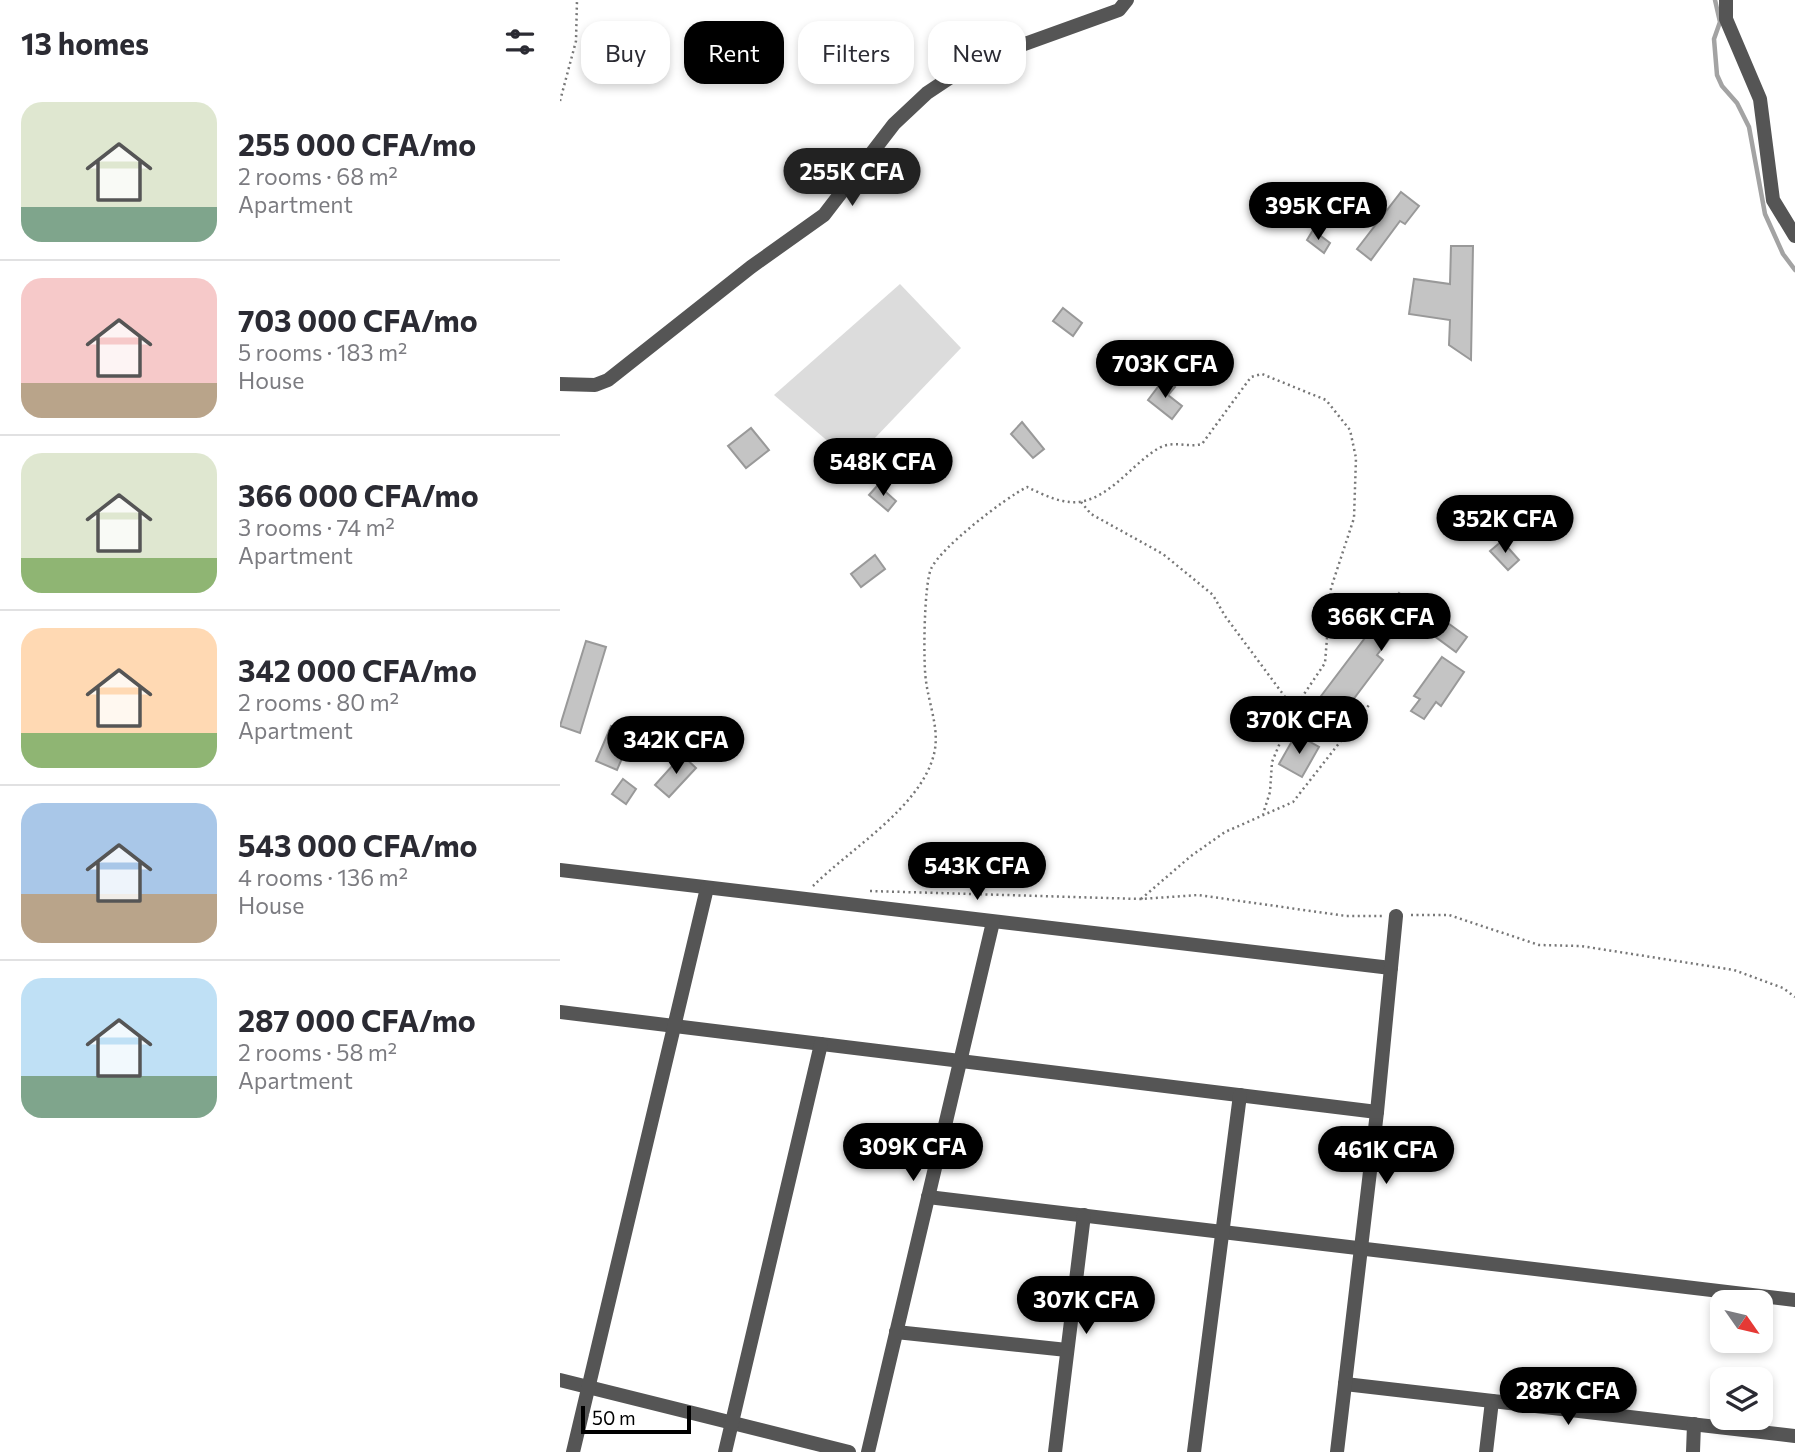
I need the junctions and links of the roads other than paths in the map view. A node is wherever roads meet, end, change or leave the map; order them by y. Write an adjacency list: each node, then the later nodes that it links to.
1 (1127, 0): 4 (street)
2 (1726, 0): 3 (street)
3 (1795, 236)
4 (560, 384)
5 (560, 870): 6 (street)
6 (707, 888): 8 (street); 11 (street)
7 (1396, 916): 9 (street)
8 (993, 922): 9 (street); 13 (street)
9 (1391, 968): 15 (street)
10 (560, 1012): 11 (street)
11 (674, 1026): 12 (street); 25 (street)
12 (821, 1044): 13 (street); 27 (street)
13 (960, 1061): 14 (street); 16 (street)
14 (1240, 1095): 15 (street); 18 (street)
15 (1377, 1111): 19 (street)
16 (928, 1197): 17 (street); 21 (street)
17 (1083, 1215): 18 (street); 22 (street)
18 (1223, 1232): 19 (street); 35 (street)
19 (1361, 1248): 20 (street); 24 (street)
20 (1795, 1300)
21 (896, 1332): 22 (street); 33 (street)
22 (1067, 1350): 34 (street)
23 (560, 1380): 25 (street)
24 (1345, 1384): 26 (street); 36 (street)
25 (589, 1387): 27 (street); 30 (street)
26 (1492, 1401): 28 (street); 37 (street)
27 (732, 1423): 31 (street); 32 (street)
28 (1695, 1424): 29 (street); 38 (street)
29 (1795, 1436)
30 (573, 1452)
31 (725, 1452)
32 (849, 1452)
33 (868, 1452)
34 (1055, 1452)
35 (1194, 1452)
36 (1337, 1452)
37 (1486, 1452)
38 (1693, 1452)

